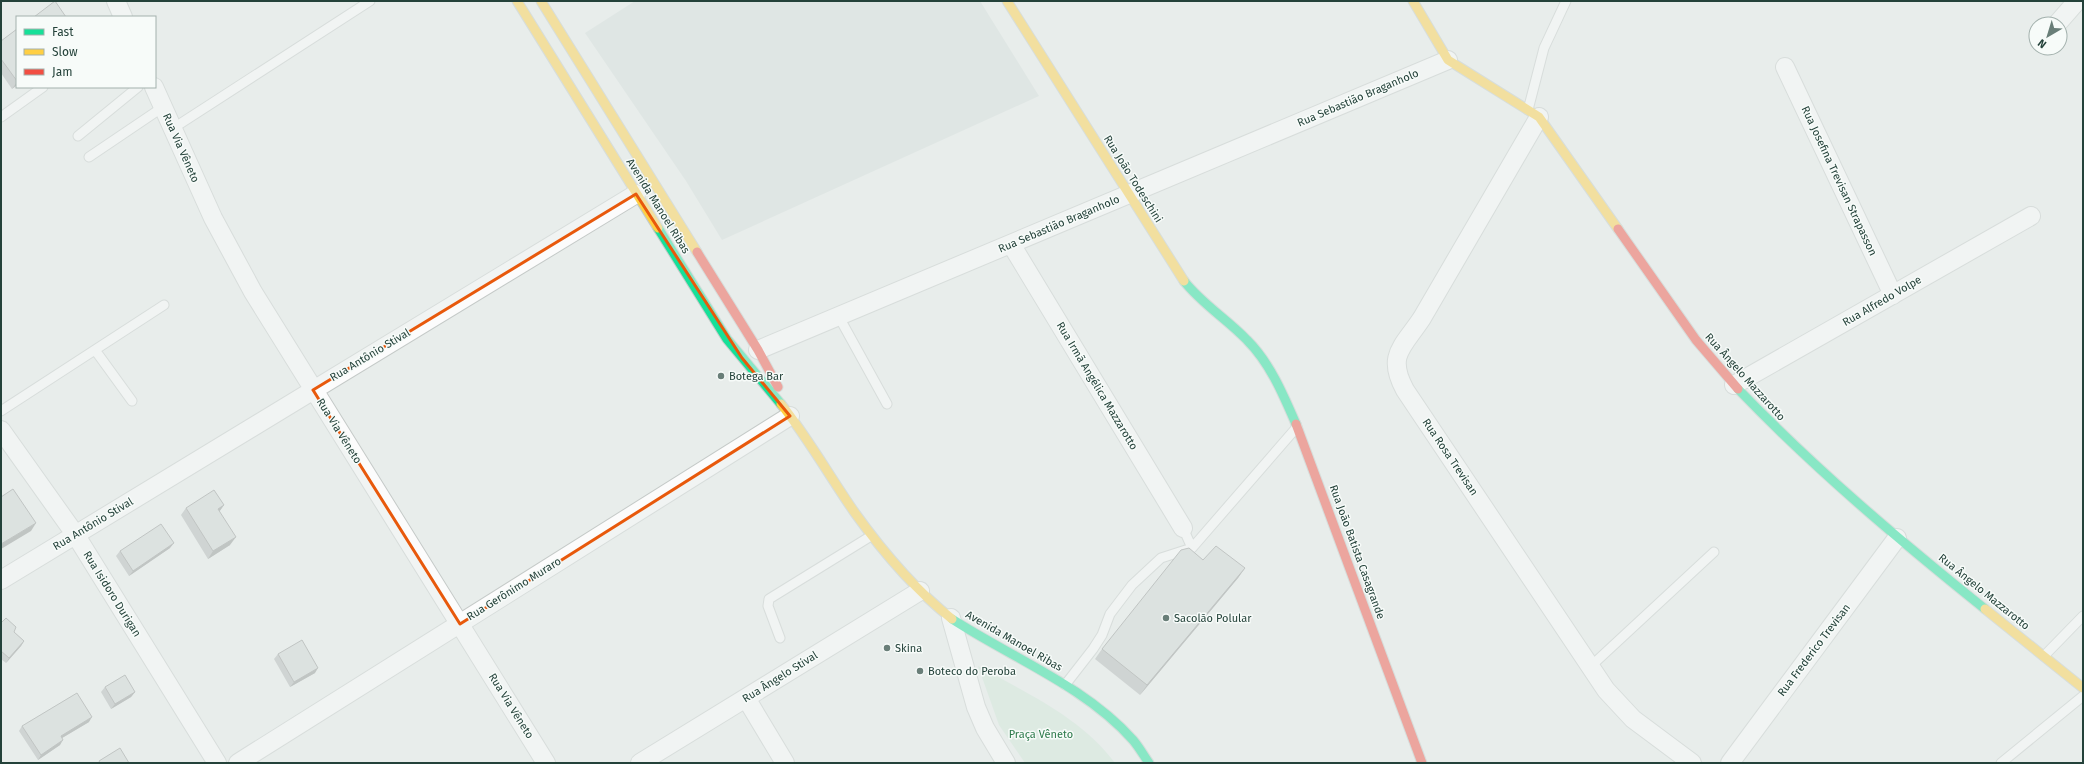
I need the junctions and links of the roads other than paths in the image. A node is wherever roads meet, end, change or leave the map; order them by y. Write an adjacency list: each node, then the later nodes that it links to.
1 (116, 1): 9 (street)
2 (370, 1): 19 (lane)
3 (517, 1): 22 (street, Avenida Manoel Ribas)
4 (541, 1): 30 (street, Avenida Manoel Ribas)
5 (1007, 1): 23 (street, Rua João Todeschini)
6 (1413, 1): 11 (street, Rua Ângelo Mazzarotto)
7 (1566, 1): 17 (lane)
8 (2076, 1): 10 (street)
9 (123, 16)
10 (2064, 16)
11 (1448, 60): 17 (street, Rua Ângelo Mazzarotto); 23 (street, Rua Sebastião Braganholo)
12 (1785, 67): 26 (street, Rua Josefina Trevisan Strapasson)
13 (42, 88): 18 (lane)
14 (137, 88): 20 (lane)
15 (154, 88): 16 (street, Rua Via Vêneto)
16 (163, 108): 19 (street, Rua Via Vêneto); 21 (lane)
17 (1534, 114): 32 (street, Rua Ângelo Mazzarotto); 53 (street, Rua Rosa Trevisan)
18 (1, 117)
19 (172, 129): 33 (street, Rua Via Vêneto)
20 (78, 136)
21 (89, 157)
22 (636, 194): 33 (street, Rua Antônio Stival); 37 (street, Avenida Manoel Ribas)
23 (1129, 194): 25 (street, Rua Sebastião Braganholo); 31 (street, Rua João Todeschini)
24 (2031, 216): 26 (street, Rua Alfredo Volpe)
25 (1011, 244): 28 (street, Rua Sebastião Braganholo); 40 (street, Rua Irmã Angélica Mazzarotto)
26 (1893, 295): 32 (street, Rua Alfredo Volpe)
27 (164, 305): 29 (lane)
28 (838, 317): 30 (street, Rua Sebastião Braganholo); 35 (lane)
29 (95, 350): 34 (lane); 36 (lane)
30 (758, 350): 37 (street, Avenida Manoel Ribas)
31 (1259, 353): 38 (street, Rua João Batista Casagrande)
32 (1734, 385): 43 (street, Rua Ângelo Mazzarotto)
33 (313, 390): 41 (street, Rua Antônio Stival); 50 (street, Rua Via Vêneto)
34 (132, 401)
35 (887, 404)
36 (1, 411)
37 (790, 416): 42 (street, Avenida Manoel Ribas); 50 (street, Rua Gerônimo Muraro)
38 (1297, 426): 44 (lane); 65 (street, Rua João Batista Casagrande)
39 (3, 437): 41 (street, Rua Isidoro Durigan)
40 (1183, 528): 44 (lane)
41 (75, 534): 46 (street, Rua Antônio Stival); 58 (street, Rua Isidoro Durigan)
42 (871, 536): 47 (street, Avenida Manoel Ribas); 51 (lane)
43 (1897, 538): 52 (street, Rua Ângelo Mazzarotto); 67 (street, Rua Frederico Trevisan)
44 (1192, 548): 54 (lane)
45 (1714, 552): 53 (lane)
46 (1, 580)
47 (920, 591): 49 (street, Avenida Manoel Ribas); 57 (street, Rua Ângelo Stival)
48 (2083, 616): 52 (lane)
49 (951, 618): 54 (street, Avenida Manoel Ribas); 63 (street)
50 (460, 624): 59 (street, Rua Gerônimo Muraro); 60 (street, Rua Via Vêneto)
51 (780, 638)
52 (2044, 656): 55 (street, Rua Ângelo Mazzarotto)
53 (1590, 667): 66 (street, Rua Rosa Trevisan)
54 (1066, 685): 64 (street, Avenida Manoel Ribas)
55 (2083, 688)
56 (2083, 696): 68 (lane)
57 (746, 698): 61 (street, Rua Ângelo Stival); 62 (street)
58 (217, 763)
59 (238, 763)
60 (546, 763)
61 (640, 763)
62 (785, 763)
63 (1006, 763)
64 (1150, 763)
65 (1422, 763)
66 (1692, 763)
67 (1730, 763)
68 (2001, 763)

